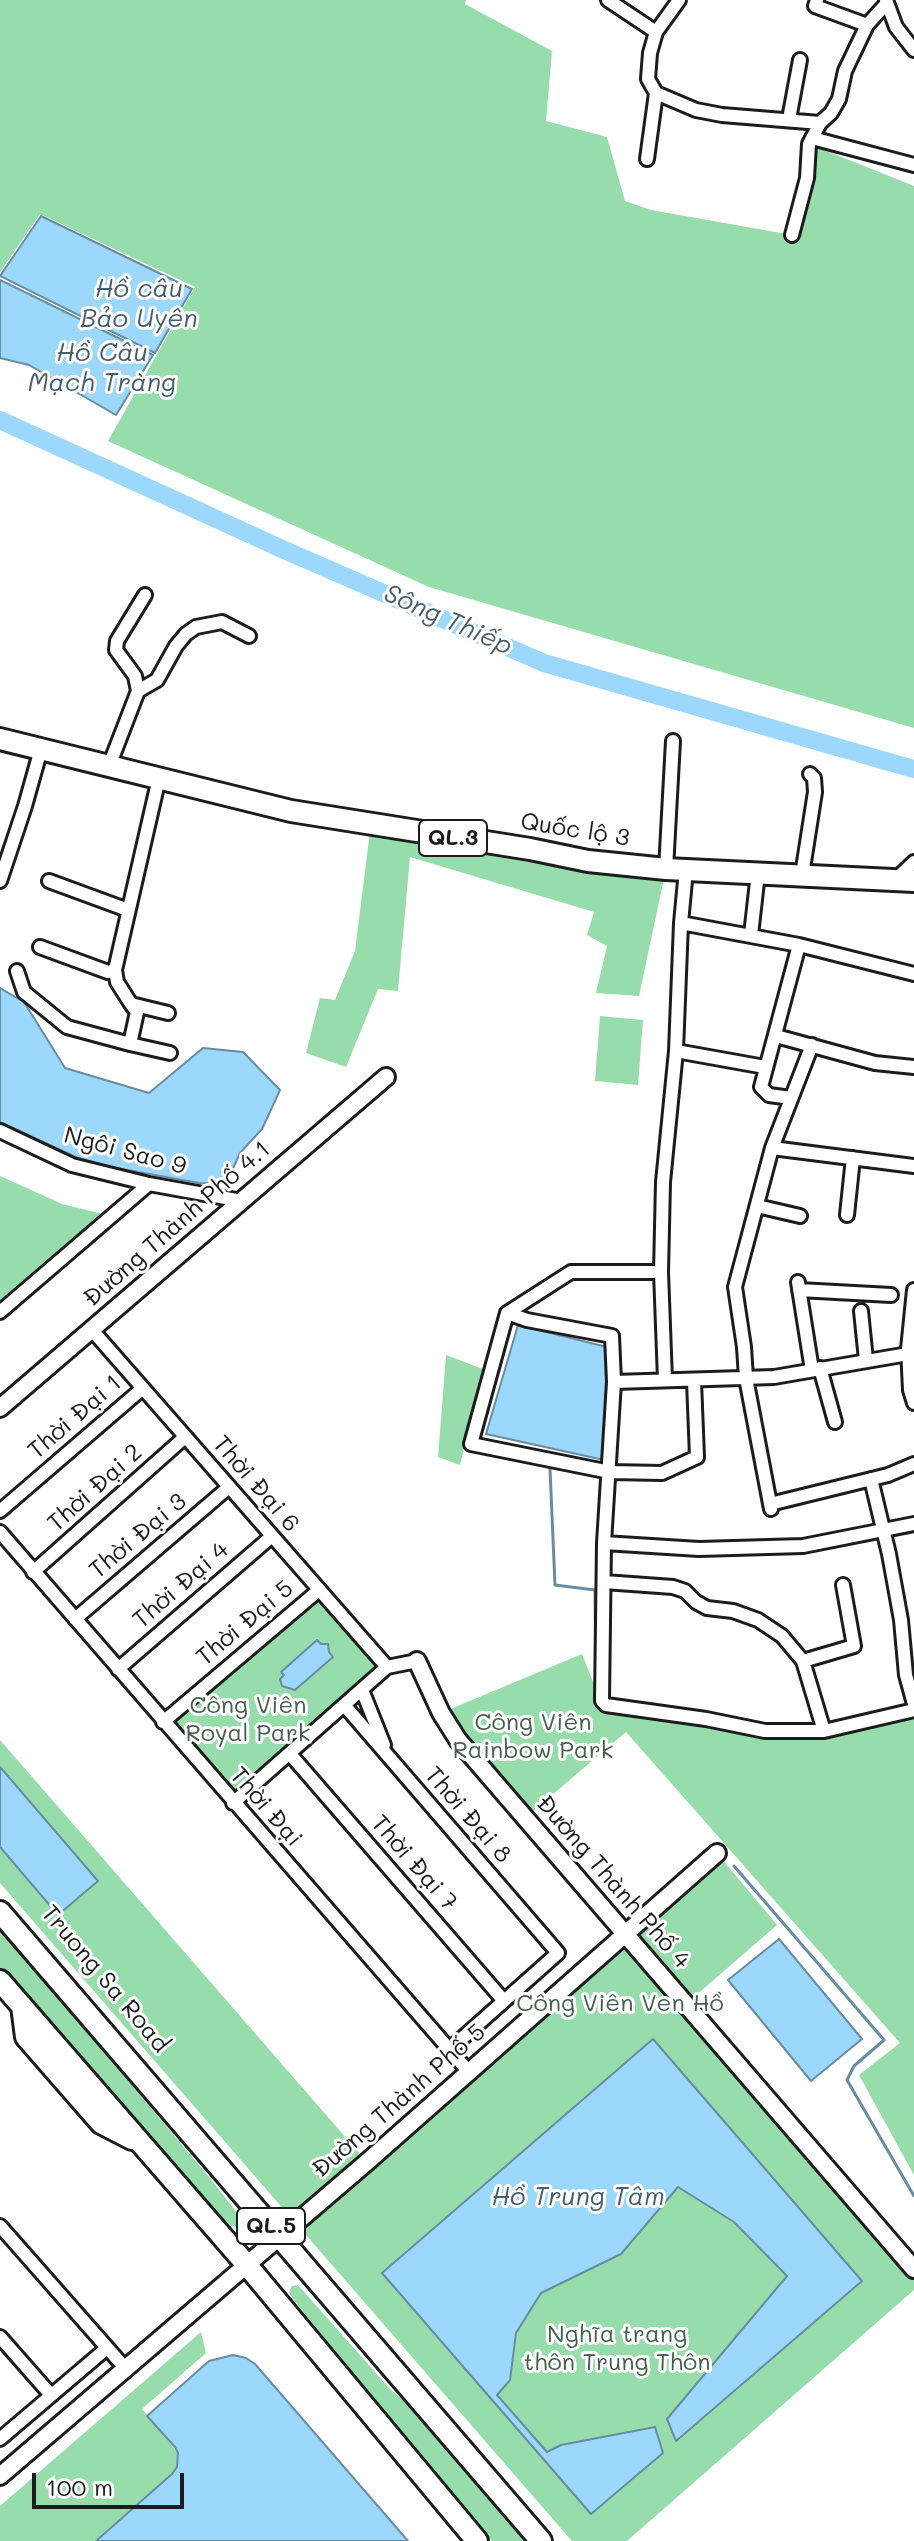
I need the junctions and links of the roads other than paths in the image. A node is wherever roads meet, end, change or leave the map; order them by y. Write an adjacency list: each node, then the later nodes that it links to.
1 (608, 0): 6 (street)
2 (679, 0): 6 (street)
3 (817, 0): 5 (street)
4 (887, 2): 5 (street); 7 (street)
5 (867, 25): 11 (street)
6 (656, 32): 9 (street)
7 (914, 50)
8 (800, 60): 10 (street)
9 (656, 93): 10 (street); 13 (street)
10 (789, 119): 11 (street)
11 (820, 123): 12 (street)
12 (812, 138): 14 (street); 15 (street)
13 (647, 159)
14 (914, 165)
15 (792, 235)
16 (145, 595): 18 (street)
17 (249, 636): 18 (street)
18 (138, 691): 22 (street)
19 (0, 739): 21 (highway, Quốc lộ 3 / QL.3)
20 (673, 741): 26 (street)
21 (41, 749): 22 (highway, Quốc lộ 3 / QL.3); 30 (street)
22 (109, 766): 24 (highway, Quốc lộ 3 / QL.3)
23 (810, 774): 28 (street)
24 (159, 778): 26 (highway, Quốc lộ 3 / QL.3); 32 (street)
25 (914, 862): 29 (street)
26 (676, 870): 27 (highway, Quốc lộ 3 / QL.3); 33 (street)
27 (758, 873): 28 (highway, Quốc lộ 3 / QL.3); 34 (street)
28 (802, 875): 29 (highway, Quốc lộ 3 / QL.3)
29 (905, 880)
30 (0, 881)
31 (49, 881): 32 (street)
32 (128, 910): 37 (street)
33 (681, 923): 34 (street); 45 (street)
34 (751, 935): 35 (street)
35 (799, 945): 39 (street); 42 (street)
36 (40, 947): 37 (street)
37 (115, 970): 40 (street)
38 (17, 971): 43 (street)
39 (914, 974)
40 (131, 1004): 41 (street); 43 (street)
41 (168, 1013)
42 (776, 1036): 44 (street); 47 (street)
43 (130, 1044): 46 (street)
44 (812, 1045): 48 (street); 50 (street)
45 (676, 1051): 47 (street); 60 (street)
46 (170, 1053)
47 (765, 1067): 50 (street)
48 (914, 1067)
49 (386, 1077): 56 (street, Đường Thành Phố 4.1)
50 (791, 1098): 52 (street)
51 (3, 1137): 55 (street, Ngôi Sao 9)
52 (772, 1148): 53 (street); 57 (street)
53 (853, 1158): 54 (street); 58 (street)
54 (914, 1166)
55 (149, 1184): 56 (street, Ngôi Sao 9); 64 (street)
56 (242, 1201): 66 (street, Đường Thành Phố 4.1)
57 (757, 1206): 59 (street); 71 (street)
58 (847, 1215)
59 (800, 1216)
60 (661, 1272): 65 (street); 72 (street)
61 (914, 1290): 67 (street)
62 (891, 1295): 70 (street)
63 (861, 1311): 69 (street)
64 (0, 1312)
65 (507, 1313): 74 (street); 81 (street)
66 (92, 1330): 75 (street, Thời Đại 6); 77 (street, Đường Thành Phố 4.1)
67 (912, 1332): 68 (street)
68 (908, 1354): 69 (street); 76 (street)
69 (866, 1360): 70 (street)
70 (816, 1369): 71 (street); 78 (street)
71 (746, 1378): 73 (street); 82 (street)
72 (665, 1380): 73 (street); 74 (street)
73 (694, 1381): 81 (street)
74 (614, 1382): 81 (street)
75 (143, 1388): 79 (street, Thời Đại 6); 84 (street, Thời Đại 1)
76 (914, 1403)
77 (0, 1408)
78 (835, 1422)
79 (185, 1437): 83 (street, Thời Đại 6); 90 (street, Thời Đại 2)
80 (914, 1464): 82 (street)
81 (610, 1472): 89 (street)
82 (871, 1479): 86 (street)
83 (229, 1487): 88 (street, Thời Đại 6); 94 (street, Thời Đại 3)
84 (0, 1511)
85 (914, 1524): 86 (street)
86 (884, 1531): 89 (street); 100 (street)
87 (0, 1532): 90 (street, Thời Đại)
88 (272, 1536): 93 (street, Thời Đại 6); 98 (street, Thời Đại 4)
89 (604, 1543): 91 (street)
90 (33, 1572): 94 (street, Thời Đại)
91 (604, 1582): 96 (street); 104 (street)
92 (843, 1585): 96 (street)
93 (319, 1590): 97 (street, Thời Đại 6); 103 (street, Thời Đại 5)
94 (75, 1619): 98 (street, Thời Đại)
95 (417, 1661): 97 (street); 111 (street, Đường Thành Phố 4)
96 (803, 1661): 104 (street)
97 (387, 1667): 99 (street)
98 (118, 1669): 103 (street, Thời Đại)
99 (362, 1690): 101 (street); 106 (street)
100 (914, 1704)
101 (345, 1706): 105 (street); 106 (street, Thời Đại 8)
102 (914, 1710): 104 (street)
103 (163, 1722): 107 (street, Thời Đại)
104 (824, 1731)
105 (290, 1754): 107 (street); 113 (street, Thời Đại 7)
106 (388, 1756): 113 (street, Thời Đại 8)
107 (233, 1803): 114 (street, Thời Đại)
108 (717, 1853): 111 (street, Đường Thành Phố 5)
109 (0, 1895): 116 (highway, Truong Sa Road / QL.5)
110 (0, 1912): 116 (highway, Truong Sa Road / QL.5)
111 (627, 1934): 115 (street, Đường Thành Phố 5); 120 (street, Đường Thành Phố 4)
112 (0, 1981): 119 (highway, QL.5)
113 (504, 2001): 114 (street)
114 (450, 2049): 115 (street, Thời Đại)
115 (469, 2072): 118 (street, Đường Thành Phố 5)
116 (162, 2101): 118 (highway, Truong Sa Road / QL.5)
117 (0, 2226): 122 (street)
118 (279, 2236): 119 (street, Đường Thành Phố 5); 128 (highway, Truong Sa Road / QL.5)
119 (246, 2264): 123 (street, Đường Thành Phố 5); 127 (highway, QL.5)
120 (914, 2269)
121 (0, 2337): 124 (street)
122 (107, 2348): 123 (street); 124 (street)
123 (125, 2368): 126 (street, Đường Thành Phố 5)
124 (51, 2395): 125 (street)
125 (0, 2439)
126 (0, 2476)
127 (477, 2540)
128 (541, 2541)

